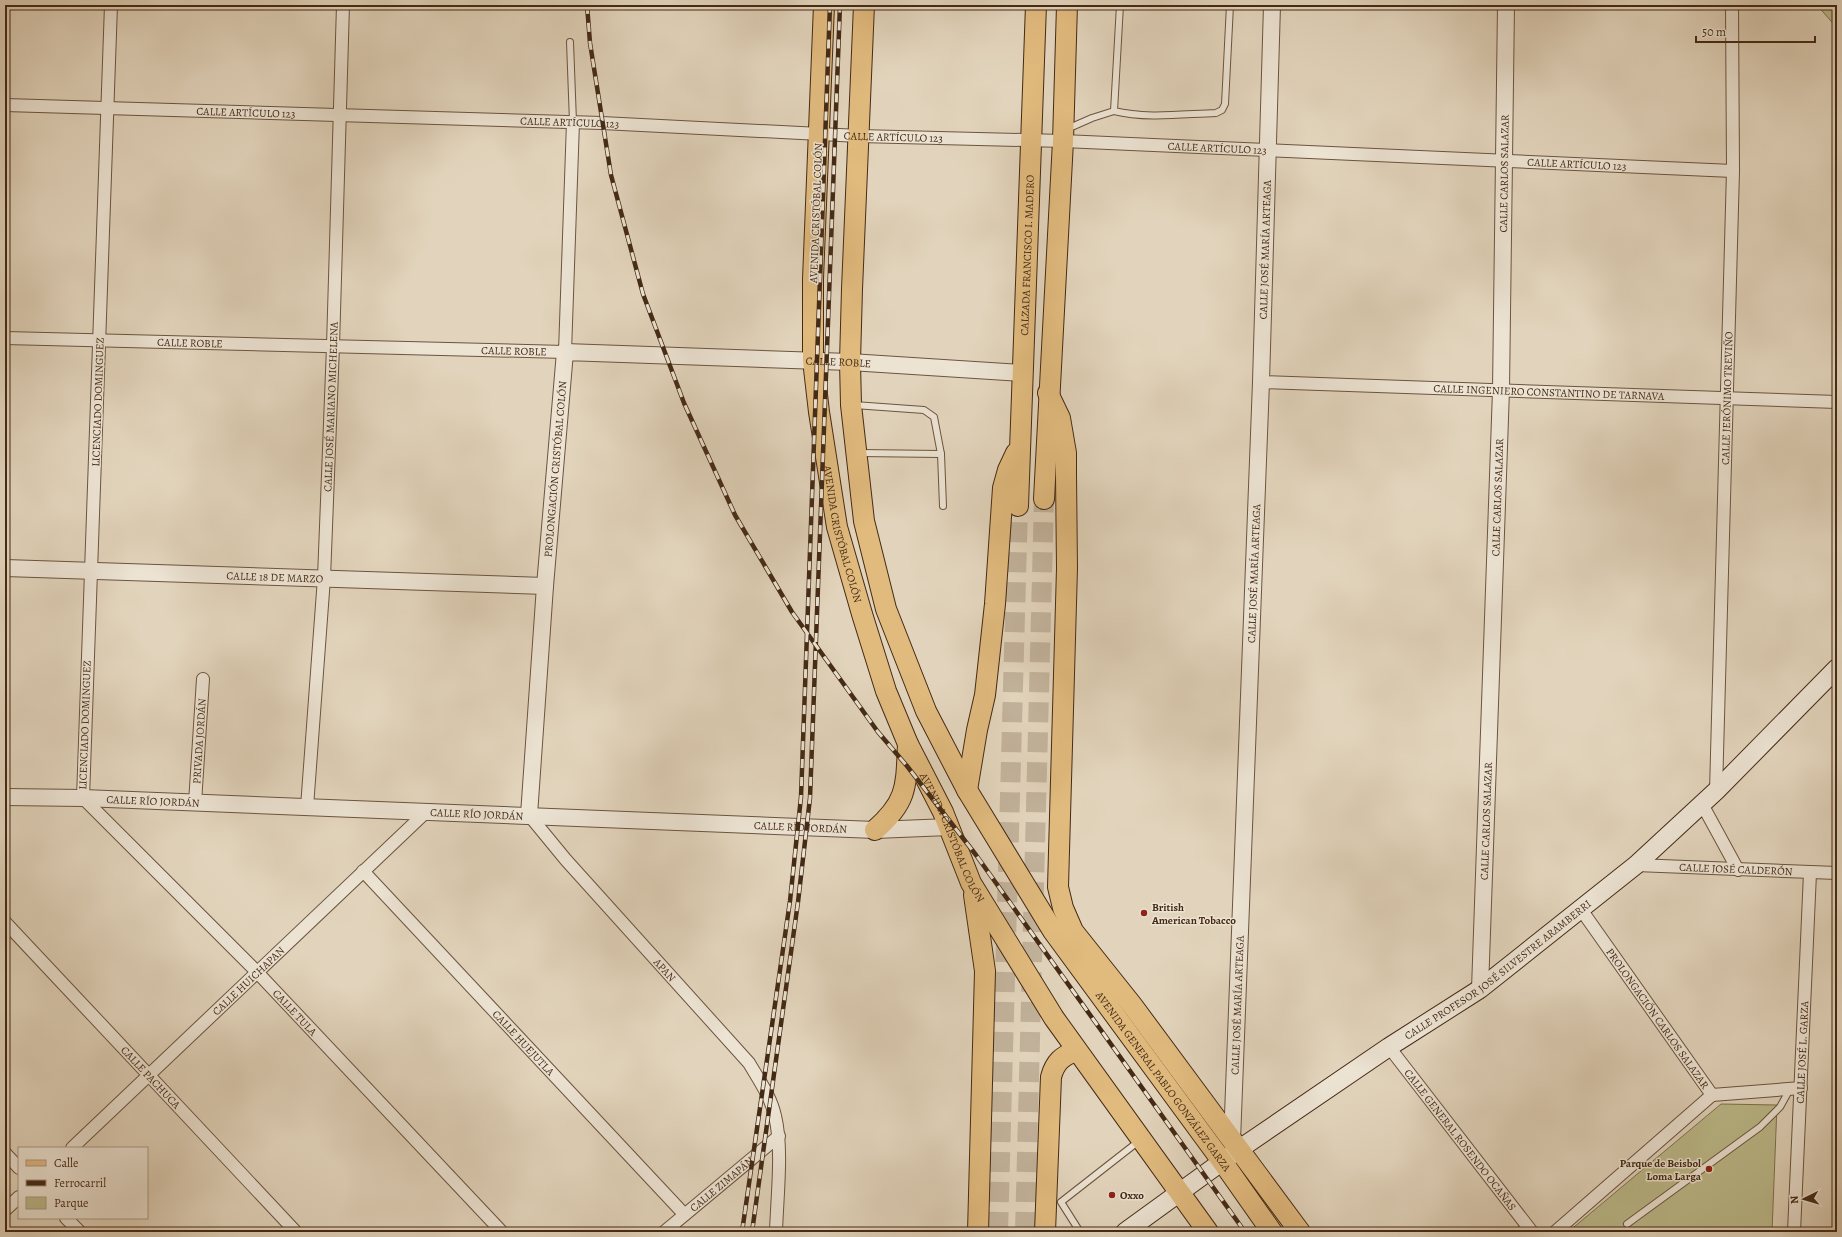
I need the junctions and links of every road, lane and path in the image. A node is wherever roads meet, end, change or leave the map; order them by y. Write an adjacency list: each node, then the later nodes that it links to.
1 (111, 5): 14 (street, LICENCIADO DOMINGUEZ)
2 (343, 5): 16 (street, CALLE JOSÉ MARIANO MICHELENA)
3 (824, 5): 18 (main road, AVENIDA CRISTÓBAL COLÓN)
4 (864, 5): 19 (main road)
5 (1036, 5): 21 (main road, CALZADA FRANCISCO I. MADERO)
6 (1067, 5): 20 (main road)
7 (1120, 5): 15 (lane)
8 (1230, 5): 15 (lane)
9 (1272, 5): 22 (street, CALLE JOSÉ MARÍA ARTEAGA)
10 (1506, 5): 23 (street, CALLE CARLOS SALAZAR)
11 (1732, 5): 24 (street, CALLE JERÓNIMO TREVIÑO)
12 (570, 42): 17 (lane)
13 (5, 105): 14 (street, CALLE ARTÍCULO 123)
14 (108, 108): 16 (street, CALLE ARTÍCULO 123); 26 (street, LICENCIADO DOMINGUEZ)
15 (1114, 111): 20 (lane)
16 (340, 116): 17 (street, CALLE ARTÍCULO 123); 27 (street, CALLE JOSÉ MARIANO MICHELENA)
17 (573, 122): 18 (street, CALLE ARTÍCULO 123); 28 (street, PROLONGACIÓN CRISTÓBAL COLÓN)
18 (820, 134): 19 (street, CALLE ARTÍCULO 123); 29 (main road, AVENIDA CRISTÓBAL COLÓN)
19 (859, 136): 21 (street, CALLE ARTÍCULO 123); 30 (main road)
20 (1063, 136): 21 (street, CALLE ARTÍCULO 123); 22 (street, CALLE ARTÍCULO 123); 34 (main road)
21 (1032, 140): 31 (main road, CALZADA FRANCISCO I. MADERO)
22 (1268, 150): 23 (street, CALLE ARTÍCULO 123); 32 (street, CALLE JOSÉ MARÍA ARTEAGA)
23 (1504, 160): 24 (street, CALLE ARTÍCULO 123); 33 (street, CALLE CARLOS SALAZAR)
24 (1733, 171): 35 (street, CALLE JERÓNIMO TREVIÑO)
25 (5, 338): 26 (street, CALLE ROBLE)
26 (100, 341): 27 (street, CALLE ROBLE); 45 (street, LICENCIADO DOMINGUEZ)
27 (333, 346): 28 (street, CALLE ROBLE); 46 (street, CALLE JOSÉ MARIANO MICHELENA)
28 (565, 352): 29 (street, CALLE ROBLE); 47 (street, PROLONGACIÓN CRISTÓBAL COLÓN)
29 (813, 360): 30 (street, CALLE ROBLE); 49 (main road, AVENIDA CRISTÓBAL COLÓN)
30 (850, 362): 31 (street, CALLE ROBLE); 37 (main road)
31 (1023, 373): 38 (main road, CALZADA FRANCISCO I. MADERO)
32 (1261, 382): 33 (street, CALLE INGENIERO CONSTANTINO DE TARNAVA); 81 (street, CALLE JOSÉ MARÍA ARTEAGA)
33 (1501, 390): 35 (street, CALLE INGENIERO CONSTANTINO DE TARNAVA); 73 (street, CALLE CARLOS SALAZAR)
34 (1048, 393): 41 (main road); 81 (main road, AVENIDA GENERAL PABLO GONZÁLEZ GARZA)
35 (1727, 397): 36 (street, CALLE INGENIERO CONSTANTINO DE TARNAVA); 54 (street, CALLE JERÓNIMO TREVIÑO)
36 (1837, 402)
37 (850, 405): 39 (main road); 40 (lane)
38 (1020, 444): 43 (main road, CALZADA FRANCISCO I. MADERO); 53 (main road)
39 (855, 453): 40 (lane); 48 (main road)
40 (941, 454): 42 (lane)
41 (1044, 499)
42 (943, 506)
43 (1018, 506)
44 (5, 568): 45 (street, CALLE 18 DE MARZO)
45 (90, 571): 46 (street, CALLE 18 DE MARZO); 56 (street, LICENCIADO DOMINGUEZ)
46 (324, 578): 47 (street, CALLE 18 DE MARZO); 59 (street, CALLE JOSÉ MARIANO MICHELENA)
47 (545, 586): 61 (street, PROLONGACIÓN CRISTÓBAL COLÓN)
48 (886, 609): 49 (main road); 53 (main road)
49 (862, 614): 52 (main road, AVENIDA CRISTÓBAL COLÓN)
50 (1837, 668): 54 (main road, CALLE PROFESOR JOSÉ SILVESTRE ARAMBERRI)
51 (203, 679): 57 (street, PRIVADA JORDÁN)
52 (908, 744): 62 (main road, AVENIDA CRISTÓBAL COLÓN); 63 (main road)
53 (967, 790): 84 (main road, AVENIDA GENERAL PABLO GONZÁLEZ GARZA)
54 (1716, 791): 58 (main road, CALLE PROFESOR JOSÉ SILVESTRE ARAMBERRI)
55 (5, 797): 56 (street, CALLE RÍO JORDÁN)
56 (83, 798): 57 (street, CALLE RÍO JORDÁN); 72 (street, CALLE TULA)
57 (194, 803): 59 (street, CALLE RÍO JORDÁN)
58 (1702, 804): 64 (main road, CALLE PROFESOR JOSÉ SILVESTRE ARAMBERRI); 65 (street)
59 (307, 807): 60 (street, CALLE RÍO JORDÁN)
60 (425, 813): 61 (street, CALLE RÍO JORDÁN); 66 (street, CALLE HUICHAPAN)
61 (529, 815): 63 (street, CALLE RÍO JORDÁN); 79 (street, APAN)
62 (949, 827): 63 (street, CALLE RÍO JORDÁN); 69 (main road, AVENIDA CRISTÓBAL COLÓN)
63 (875, 830)
64 (1636, 865): 65 (street, CALLE JOSÉ CALDERÓN); 70 (main road, CALLE PROFESOR JOSÉ SILVESTRE ARAMBERRI)
65 (1738, 870): 67 (street, CALLE JOSÉ CALDERÓN)
66 (363, 872): 72 (street, CALLE HUICHAPAN); 90 (street, CALLE HUEJUTLA)
67 (1810, 873): 68 (street, CALLE JOSÉ CALDERÓN); 77 (street, CALLE JOSÉ L. GARZA)
68 (1837, 873)
69 (972, 883): 75 (main road, AVENIDA CRISTÓBAL COLÓN); 99 (main road)
70 (1580, 908): 73 (main road, CALLE PROFESOR JOSÉ SILVESTRE ARAMBERRI); 78 (street, PROLONGACIÓN CARLOS SALAZAR)
71 (5, 922): 76 (street, CALLE PACHUCA)
72 (257, 972): 76 (street, CALLE HUICHAPAN); 96 (street, CALLE TULA)
73 (1480, 989): 74 (main road, CALLE PROFESOR JOSÉ SILVESTRE ARAMBERRI)
74 (1389, 1047): 81 (main road, CALLE PROFESOR JOSÉ SILVESTRE ARAMBERRI); 93 (street, CALLE GENERAL ROSENDO OCAÑAS)
75 (1076, 1051): 80 (main road); 88 (main road)
76 (149, 1075): 82 (street, CALLE HUICHAPAN); 95 (street, CALLE PACHUCA)
77 (1796, 1088): 78 (street, PROLONGACIÓN CARLOS SALAZAR); 92 (lane); 107 (street, CALLE JOSÉ L. GARZA)
78 (1712, 1095): 106 (street)
79 (779, 1136): 90 (street, CALLE ZIMAPÁN); 98 (street, APAN)
80 (1140, 1140): 86 (main road); 88 (lane)
81 (1235, 1146): 84 (main road, CALLE PROFESOR JOSÉ SILVESTRE ARAMBERRI); 105 (main road, AVENIDA GENERAL PABLO GONZÁLEZ GARZA)
82 (73, 1147)
83 (5, 1153): 85 (street)
84 (1222, 1161): 86 (main road, CALLE PROFESOR JOSÉ SILVESTRE ARAMBERRI); 104 (main road, AVENIDA GENERAL PABLO GONZÁLEZ GARZA)
85 (18, 1167)
86 (1179, 1193): 102 (main road, CALLE PROFESOR JOSÉ SILVESTRE ARAMBERRI); 103 (main road)
87 (18, 1198): 89 (street)
88 (1053, 1207): 100 (main road); 101 (lane)
89 (5, 1210)
90 (684, 1214): 97 (street, CALLE ZIMAPÁN)
91 (67, 1219): 94 (street)
92 (1627, 1224)
93 (1525, 1230)
94 (80, 1232)
95 (296, 1232)
96 (502, 1232)
97 (664, 1232)
98 (776, 1232)
99 (978, 1232)
100 (1045, 1232)
101 (1080, 1232)
102 (1125, 1232)
103 (1208, 1232)
104 (1272, 1232)
105 (1300, 1232)
106 (1555, 1232)
107 (1794, 1232)

